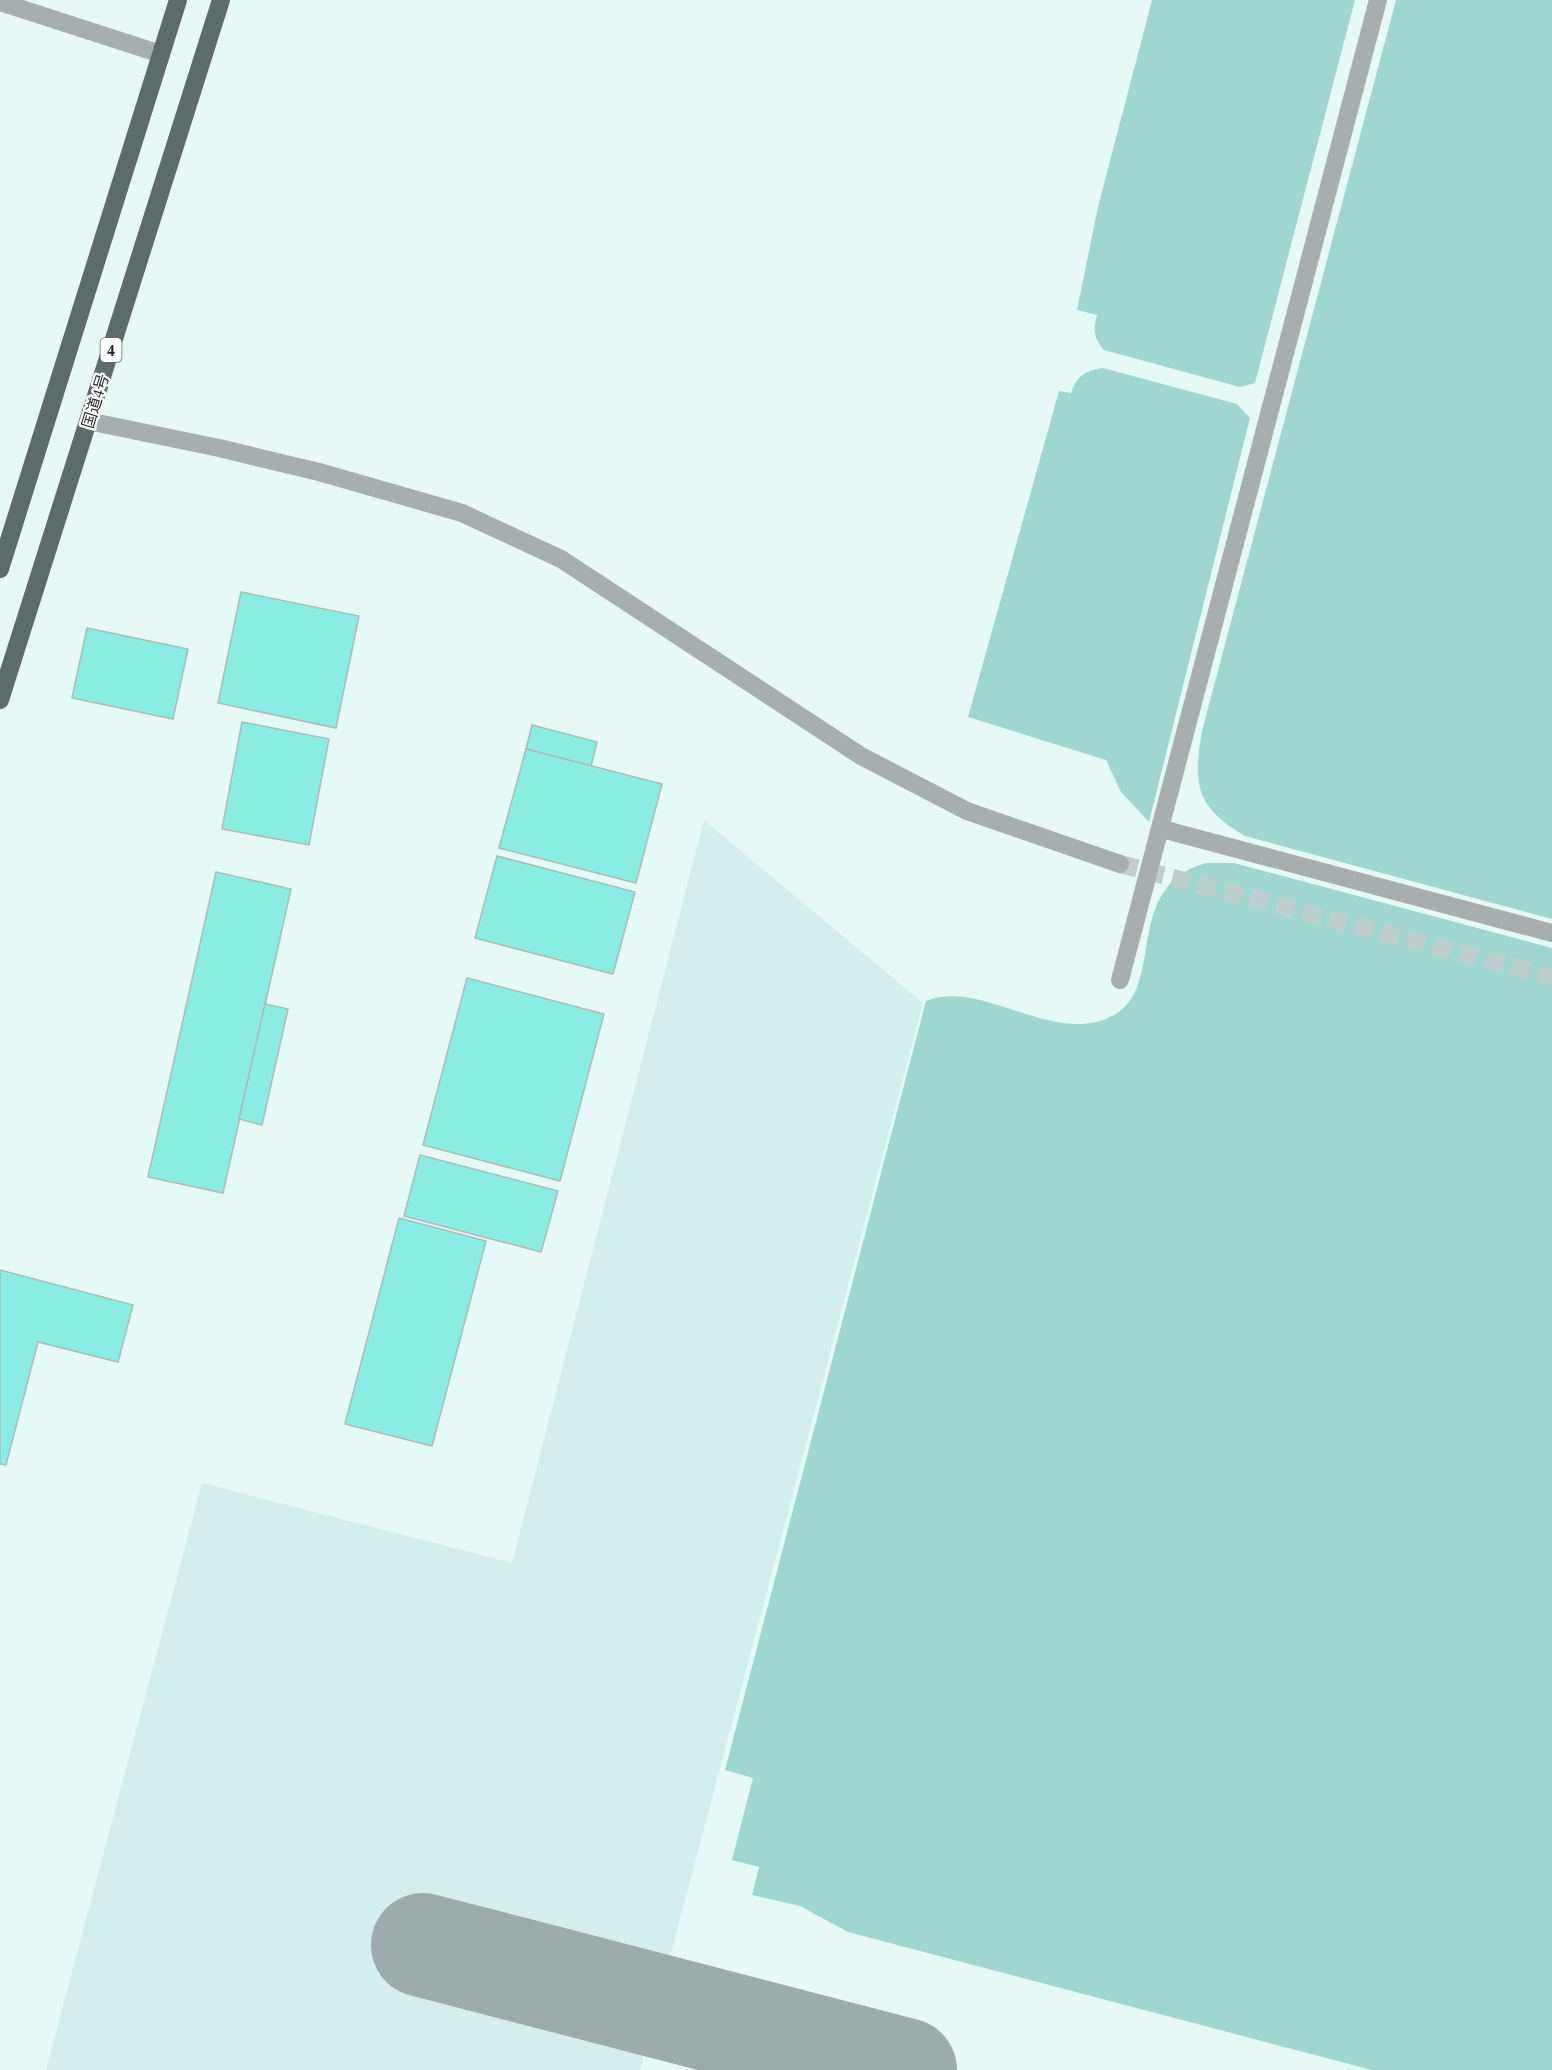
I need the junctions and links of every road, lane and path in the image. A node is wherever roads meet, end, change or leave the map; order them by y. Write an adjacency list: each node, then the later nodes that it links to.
1 (178, 0): 5 (highway)
2 (221, 0): 6 (highway, 国道4号 / 4)
3 (1378, 0): 9 (street)
4 (0, 2): 5 (street)
5 (161, 54): 7 (highway)
6 (88, 421): 8 (highway, 国道4号 / 4); 10 (street)
7 (0, 569)
8 (0, 699)
9 (1161, 830): 11 (street); 12 (street)
10 (1120, 864)
11 (1552, 933)
12 (1120, 980)

